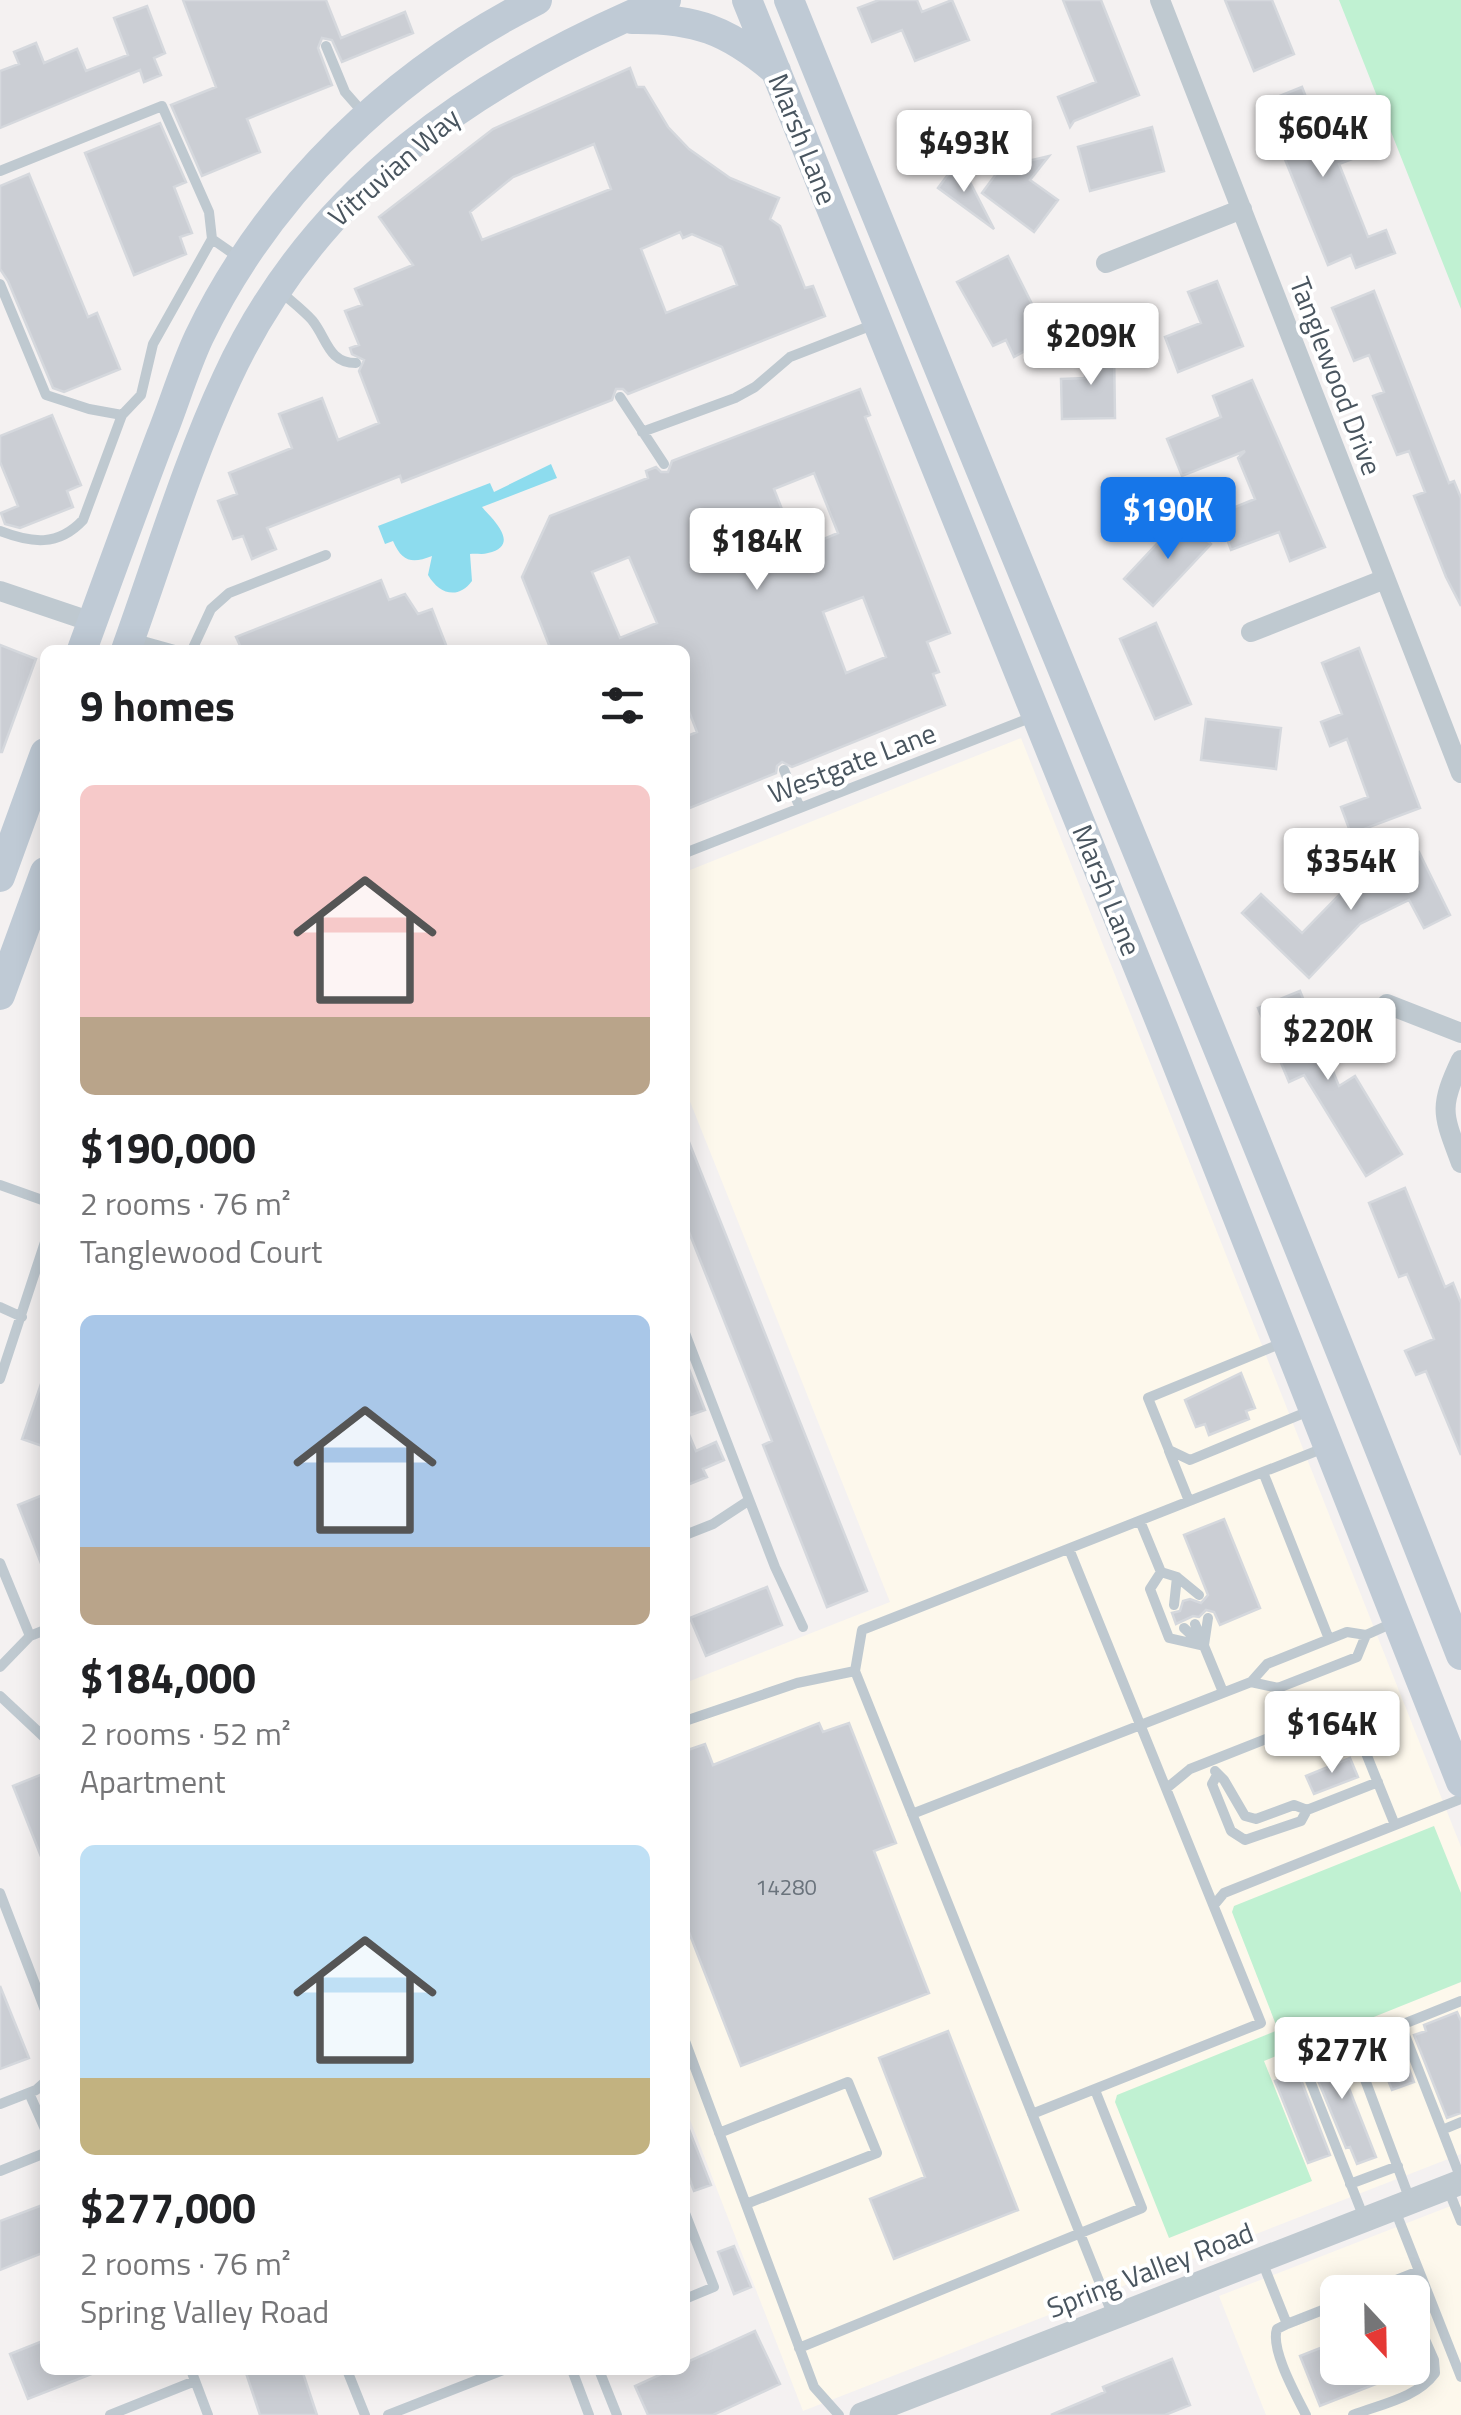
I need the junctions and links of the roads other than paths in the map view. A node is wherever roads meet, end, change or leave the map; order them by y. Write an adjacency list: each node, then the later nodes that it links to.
1 (537, 0): 9 (main road, Vitruvian Way)
2 (666, 0): 6 (main road, Vitruvian Way)
3 (747, 0): 8 (main road, Marsh Lane)
4 (1160, 0): 11 (street, Tanglewood Drive)
5 (796, 8): 17 (main road, Marsh Lane)
6 (618, 20): 8 (main road); 16 (main road, Vitruvian Way)
7 (326, 46): 9 (lane)
8 (776, 72): 18 (main road, Marsh Lane)
9 (366, 117): 13 (main road, Vitruvian Way)
10 (0, 171): 12 (lane)
11 (1242, 209): 14 (street); 27 (street, Tanglewood Drive)
12 (212, 239): 13 (lane); 21 (lane)
13 (243, 260): 16 (main road); 21 (main road, Vitruvian Way)
14 (1106, 263)
15 (0, 284): 22 (lane)
16 (277, 288): 19 (lane); 31 (main road, Vitruvian Way)
17 (914, 311): 18 (main road); 33 (main road, Marsh Lane)
18 (876, 324): 23 (lane); 34 (main road, Marsh Lane)
19 (356, 363)
20 (620, 397): 23 (lane)
21 (155, 401): 22 (lane); 30 (main road, Vitruvian Way)
22 (122, 415): 25 (lane)
23 (642, 432): 24 (lane)
24 (664, 464)
25 (0, 531)
26 (326, 555): 32 (lane)
27 (1385, 579): 29 (street); 37 (street, Tanglewood Drive)
28 (0, 591): 30 (street)
29 (1251, 632)
30 (87, 636): 31 (main road)
31 (129, 644)
32 (194, 645)
33 (1074, 700): 34 (main road); 44 (main road, Marsh Lane)
34 (1036, 716): 38 (lane, Westgate Lane); 45 (main road, Marsh Lane)
35 (40, 767): 40 (main road)
36 (784, 770): 38 (lane)
37 (1461, 773)
38 (800, 808): 39 (lane, Westgate Lane)
39 (690, 851)
40 (0, 878)
41 (40, 886): 42 (main road)
42 (0, 995)
43 (1387, 1004): 46 (street)
44 (1206, 1014): 45 (main road); 71 (main road, Marsh Lane)
45 (1163, 1028): 54 (main road, Marsh Lane)
46 (1461, 1033)
47 (1461, 1060): 48 (street)
48 (1461, 1163)
49 (0, 1185): 50 (lane)
50 (40, 1199)
51 (40, 1258): 53 (lane)
52 (0, 1307): 53 (lane)
53 (22, 1317): 56 (lane)
54 (1288, 1341): 57 (main road, Marsh Lane); 59 (lane)
55 (690, 1346): 61 (lane)
56 (0, 1380)
57 (1314, 1409): 58 (main road, Marsh Lane); 59 (lane)
58 (1329, 1446): 60 (lane); 73 (main road, Marsh Lane)
59 (1169, 1450): 62 (lane)
60 (1263, 1472): 62 (lane); 79 (lane)
61 (748, 1500): 64 (lane); 74 (lane)
62 (1190, 1501): 63 (lane)
63 (1140, 1521): 65 (lane); 67 (lane)
64 (690, 1533)
65 (1069, 1548): 83 (lane); 88 (lane)
66 (0, 1563): 78 (lane)
67 (1161, 1572): 68 (lane); 80 (lane)
68 (1177, 1577): 69 (lane); 70 (lane)
69 (1199, 1595)
70 (1180, 1603)
71 (1441, 1603): 73 (main road); 81 (main road, Marsh Lane)
72 (1208, 1618): 80 (lane)
73 (1398, 1621): 77 (lane); 93 (main road, Marsh Lane)
74 (804, 1626)
75 (1190, 1626): 80 (lane)
76 (40, 1632): 78 (lane)
77 (1366, 1634): 79 (lane); 84 (lane)
78 (30, 1636): 82 (lane)
79 (1329, 1639): 84 (lane)
80 (1204, 1646): 85 (lane)
81 (1461, 1655)
82 (0, 1667)
83 (855, 1671): 87 (lane); 97 (lane)
84 (1251, 1682): 85 (lane)
85 (1223, 1692): 88 (lane)
86 (0, 1696): 89 (lane)
87 (690, 1719)
88 (1141, 1723): 94 (lane); 97 (lane)
89 (40, 1733)
90 (1210, 1761): 91 (lane); 92 (lane); 94 (lane)
91 (1217, 1775): 96 (lane); 96 (lane)
92 (1378, 1782): 96 (lane); 98 (lane)
93 (1461, 1782)
94 (1167, 1788): 100 (lane)
95 (1461, 1799): 98 (lane)
96 (1306, 1810)
97 (912, 1814): 110 (lane)
98 (1396, 1825): 100 (lane)
99 (0, 1893): 101 (lane)
100 (1214, 1905): 107 (lane)
101 (40, 1997)
102 (1461, 2001): 113 (lane)
103 (1352, 2042): 116 (lane)
104 (690, 2054): 114 (lane)
105 (1307, 2072): 119 (lane)
106 (40, 2086): 108 (lane)
107 (1095, 2090): 110 (lane); 125 (lane)
108 (30, 2093): 109 (lane); 111 (lane)
109 (0, 2104)
110 (1032, 2114): 125 (lane)
111 (40, 2117)
112 (1461, 2122): 113 (lane)
113 (1442, 2130): 118 (lane)
114 (719, 2132): 120 (lane); 120 (lane)
115 (40, 2155): 117 (lane)
116 (1398, 2166): 119 (lane); 121 (lane)
117 (0, 2171)
118 (1456, 2182): 121 (street, Spring Valley Road); 123 (lane)
119 (1350, 2184): 122 (lane)
120 (746, 2204): 133 (lane)
121 (1402, 2204): 122 (street, Spring Valley Road); 127 (lane)
122 (1364, 2219): 126 (street, Spring Valley Road)
123 (1461, 2221)
124 (690, 2225): 129 (lane)
125 (1080, 2233): 131 (lane); 133 (lane)
126 (1261, 2259): 131 (street, Spring Valley Road); 132 (lane)
127 (1419, 2271): 128 (lane); 140 (lane)
128 (1410, 2275)
129 (690, 2297)
130 (1320, 2311): 132 (lane)
131 (1113, 2317): 150 (street, Spring Valley Road)
132 (1287, 2324): 151 (lane)
133 (799, 2348): 149 (lane)
134 (1430, 2351): 141 (lane)
135 (349, 2375): 145 (lane)
136 (490, 2375): 146 (lane)
137 (574, 2375): 147 (lane)
138 (602, 2375): 148 (lane)
139 (193, 2376): 143 (lane); 144 (lane)
140 (1461, 2376)
141 (1430, 2380)
142 (1426, 2385): 152 (lane)
143 (110, 2415)
144 (208, 2415)
145 (364, 2415)
146 (388, 2415)
147 (590, 2415)
148 (617, 2415)
149 (839, 2415)
150 (862, 2415)
151 (1306, 2415)
152 (1353, 2415)

